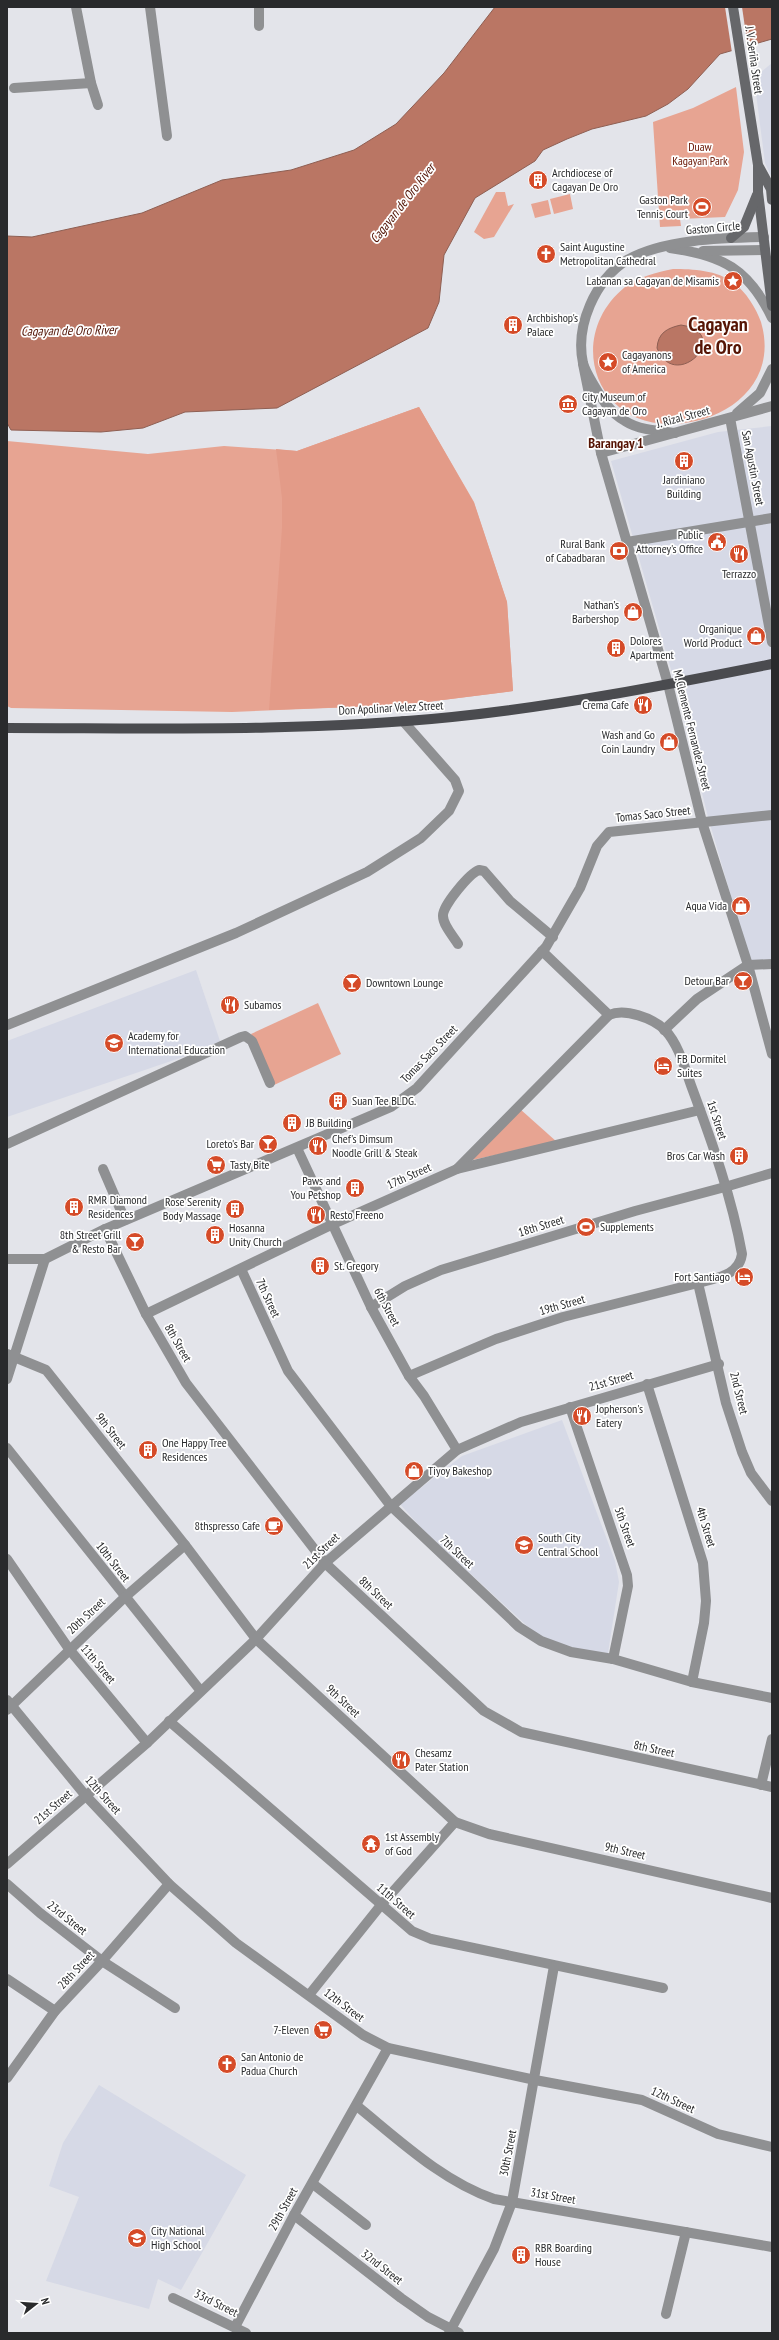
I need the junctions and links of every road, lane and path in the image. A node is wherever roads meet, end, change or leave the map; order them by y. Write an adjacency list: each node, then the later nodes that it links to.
1 (76, 7): 6 (street)
2 (150, 7): 9 (street)
3 (259, 7): 5 (street)
4 (733, 7): 10 (main road, J. V. Seriña Street)
5 (259, 26)
6 (91, 83): 7 (street); 8 (street)
7 (14, 88)
8 (98, 105)
9 (167, 136)
10 (758, 165): 11 (main road, J. V. Seriña Street); 12 (main road, J. V. Seriña Street)
11 (758, 192): 13 (main road); 14 (main road, J. V. Seriña Street)
12 (772, 200)
13 (731, 238): 14 (street, Gaston Circle); 15 (street, Gaston Circle)
14 (768, 238): 16 (main road, J. V. Seriña Street)
15 (666, 247): 17 (street, Gaston Circle); 20 (street, Gaston Circle)
16 (769, 250): 17 (street, Gaston Circle); 18 (main road, J. V. Seriña Street)
17 (693, 251): 19 (street, Gaston Circle)
18 (772, 306)
19 (772, 318)
20 (584, 364): 24 (street, Gaston Circle); 25 (street, M. Clemente Fernandez Street)
21 (772, 369): 23 (street)
22 (772, 406): 23 (street, J. Rizal Street)
23 (730, 418): 24 (street, J. Rizal Street); 27 (street, San Agustin Street)
24 (674, 433): 25 (street, J. Rizal Street)
25 (601, 453): 28 (street, M. Clemente Fernandez Street)
26 (772, 518): 27 (street)
27 (750, 522): 28 (street); 29 (street, San Agustin Street)
28 (627, 542): 31 (street, M. Clemente Fernandez Street)
29 (772, 642)
30 (772, 664): 31 (main road, Don Apolinar Velez Street)
31 (668, 684): 32 (main road, Don Apolinar Velez Street); 35 (street, M. Clemente Fernandez Street)
32 (403, 721): 33 (main road, Don Apolinar Velez Street); 42 (street)
33 (7, 728)
34 (772, 815): 35 (street, Tomas Saco Street)
35 (702, 822): 36 (street, Tomas Saco Street); 40 (street, M. Clemente Fernandez Street)
36 (553, 937): 37 (street); 38 (street, Tomas Saco Street)
37 (458, 944)
38 (542, 951): 41 (street); 48 (street, Tomas Saco Street)
39 (772, 964): 40 (street)
40 (748, 965): 43 (street); 44 (street, M. Clemente Fernandez Street)
41 (609, 1015): 43 (street, 1st Street); 49 (street)
42 (7, 1025)
43 (664, 1030): 46 (street, 1st Street)
44 (772, 1054)
45 (270, 1083): 47 (street)
46 (700, 1110): 49 (street, 17th Street); 52 (street, 1st Street)
47 (7, 1144)
48 (297, 1148): 53 (street, Tomas Saco Street); 54 (street, 6th Street)
49 (457, 1168): 54 (street, 17th Street)
50 (103, 1169): 53 (street)
51 (772, 1173): 52 (street, 18th Street)
52 (725, 1187): 59 (street, 1st Street); 61 (street, 18th Street)
53 (125, 1220): 55 (street, Tomas Saco Street)
54 (332, 1225): 58 (street, 17th Street); 61 (street, 6th Street)
55 (105, 1229): 56 (street, Tomas Saco Street); 62 (street, 8th Street)
56 (45, 1258): 57 (street, Tomas Saco Street); 63 (street)
57 (7, 1259)
58 (241, 1269): 62 (street, 17th Street); 72 (street, 7th Street)
59 (727, 1275): 60 (street, 19th Street)
60 (698, 1283): 64 (street, 2nd Street); 65 (street, 19th Street)
61 (371, 1307): 65 (street, 6th Street)
62 (146, 1314): 75 (street, 8th Street)
63 (11, 1355): 66 (street); 73 (street, 9th Street)
64 (719, 1364): 67 (street, 21st Street); 71 (street, 2nd Street)
65 (409, 1376): 70 (street, 6th Street)
66 (7, 1378)
67 (647, 1384): 68 (street, 21st Street); 80 (street, 4th Street)
68 (570, 1407): 70 (street, 21st Street); 79 (street, 5th Street)
69 (7, 1448): 76 (street, 10th Street)
70 (457, 1450): 72 (street, 21st Street)
71 (772, 1501)
72 (390, 1505): 75 (street, 21st Street); 79 (street, 7th Street)
73 (185, 1545): 76 (street, 20th Street); 77 (street, 9th Street)
74 (7, 1559): 78 (street, 11th Street)
75 (325, 1563): 77 (street, 21st Street); 87 (street, 8th Street)
76 (125, 1597): 78 (street, 20th Street); 81 (street, 10th Street)
77 (256, 1639): 81 (street, 21st Street); 90 (street, 9th Street)
78 (69, 1649): 83 (street, 20th Street); 86 (street, 11th Street)
79 (613, 1659): 80 (street, 7th Street)
80 (692, 1682): 82 (street, 7th Street)
81 (200, 1690): 84 (street, 21st Street)
82 (772, 1698)
83 (9, 1705): 89 (street, 12th Street)
84 (169, 1720): 86 (street, 21st Street); 95 (street, 11th Street)
85 (772, 1739): 87 (street)
86 (147, 1743): 89 (street, 21st Street)
87 (761, 1785): 88 (street, 8th Street)
88 (772, 1787)
89 (86, 1796): 91 (street, 21st Street); 93 (street, 12th Street)
90 (455, 1822): 94 (street, 9th Street); 95 (street)
91 (7, 1864)
92 (7, 1884): 96 (street, 23rd Street)
93 (169, 1884): 96 (street, 28th Street); 100 (street, 12th Street)
94 (772, 1898)
95 (381, 1905): 97 (street, 11th Street); 100 (street)
96 (102, 1961): 101 (street, 23rd Street); 102 (street, 28th Street)
97 (554, 1966): 99 (street, 11th Street); 105 (street, 30th Street)
98 (7, 1979): 102 (street)
99 (663, 1988)
100 (309, 1995): 103 (street, 12th Street)
101 (175, 2008)
102 (55, 2011): 104 (street, 28th Street)
103 (388, 2048): 105 (street, 12th Street); 106 (street, 29th Street)
104 (7, 2078)
105 (534, 2080): 107 (street, 12th Street); 109 (street, 30th Street)
106 (357, 2106): 108 (street, 29th Street); 109 (street, 31st Street)
107 (772, 2147)
108 (312, 2184): 110 (street, 29th Street); 111 (street)
109 (512, 2202): 112 (street, 31st Street); 117 (street, 30th Street)
110 (294, 2216): 116 (street, 29th Street); 117 (street, 32nd Street)
111 (366, 2225)
112 (686, 2232): 113 (street, 31st Street); 115 (street)
113 (772, 2247)
114 (173, 2298): 116 (street, 33rd Street)
115 (666, 2314)
116 (235, 2327): 118 (street, 33rd Street)
117 (453, 2332)
118 (246, 2333)

